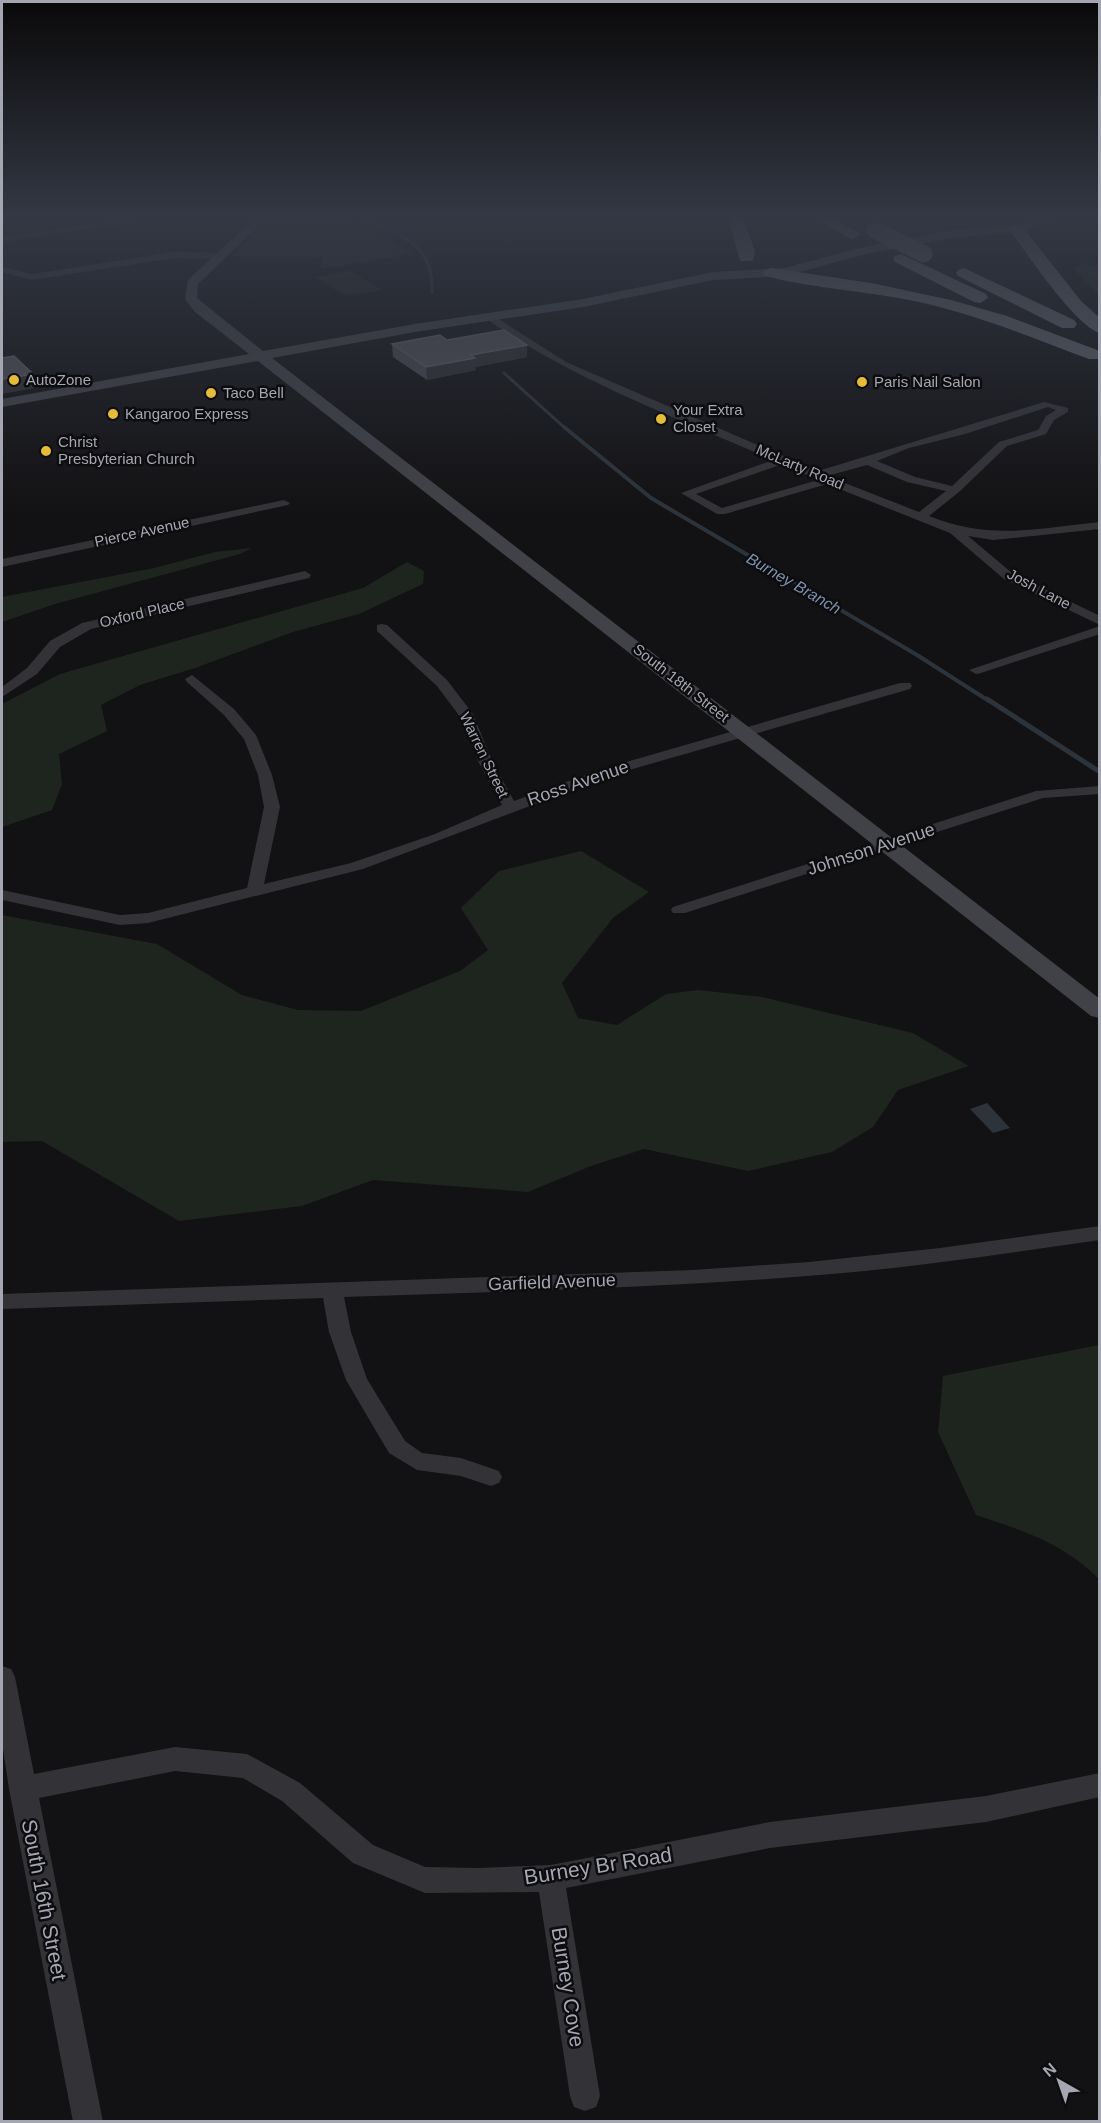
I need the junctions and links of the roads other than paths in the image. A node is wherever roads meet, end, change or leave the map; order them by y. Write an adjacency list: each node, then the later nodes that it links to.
1 (212, 318): 8 (main road, South 18th Street)
2 (476, 318): 8 (main road)
3 (497, 318): 10 (street, McLarty Road)
4 (994, 318): 7 (highway)
5 (1029, 318): 7 (highway)
6 (1040, 318): 7 (highway, bridge)
7 (1098, 350)
8 (262, 356): 9 (main road); 29 (main road, South 18th Street)
9 (2, 403)
10 (784, 460): 12 (street, McLarty Road); 12 (street)
11 (868, 461): 12 (street); 13 (street); 13 (street)
12 (822, 477): 16 (street, McLarty Road)
13 (955, 490): 15 (street)
14 (284, 503): 20 (street, Pierce Avenue)
15 (938, 503): 16 (street); 17 (street)
16 (894, 507): 17 (street, McLarty Road)
17 (919, 517): 19 (street, McLarty Road)
18 (1100, 525): 19 (street, McLarty Road)
19 (953, 530): 22 (street, Josh Lane)
20 (2, 563)
21 (305, 575): 28 (street, Oxford Place)
22 (1100, 621)
23 (382, 628): 31 (street, Warren Street)
24 (1100, 630): 25 (street, Josh Lane)
25 (976, 670)
26 (192, 680): 33 (street)
27 (905, 686): 29 (street, Ross Avenue)
28 (2, 693)
29 (746, 734): 31 (street, Ross Avenue); 32 (main road, South 18th Street)
30 (1098, 790): 32 (street, Johnson Avenue)
31 (510, 807): 33 (street, Ross Avenue)
32 (887, 845): 35 (street, Johnson Avenue); 36 (main road, South 18th Street)
33 (255, 890): 34 (street)
34 (2, 895)
35 (679, 910)
36 (1100, 1011)
37 (1100, 1233): 38 (street, Garfield Avenue)
38 (332, 1289): 39 (street, Garfield Avenue); 40 (street)
39 (2, 1302)
40 (490, 1477)
41 (2, 1677): 43 (street, South 16th Street)
42 (1100, 1785): 44 (street, Burney Br Road)
43 (22, 1789): 44 (street, Burney Br Road); 46 (street, South 16th Street)
44 (550, 1878): 45 (street, Burney Cove)
45 (585, 2096)
46 (88, 2121)

